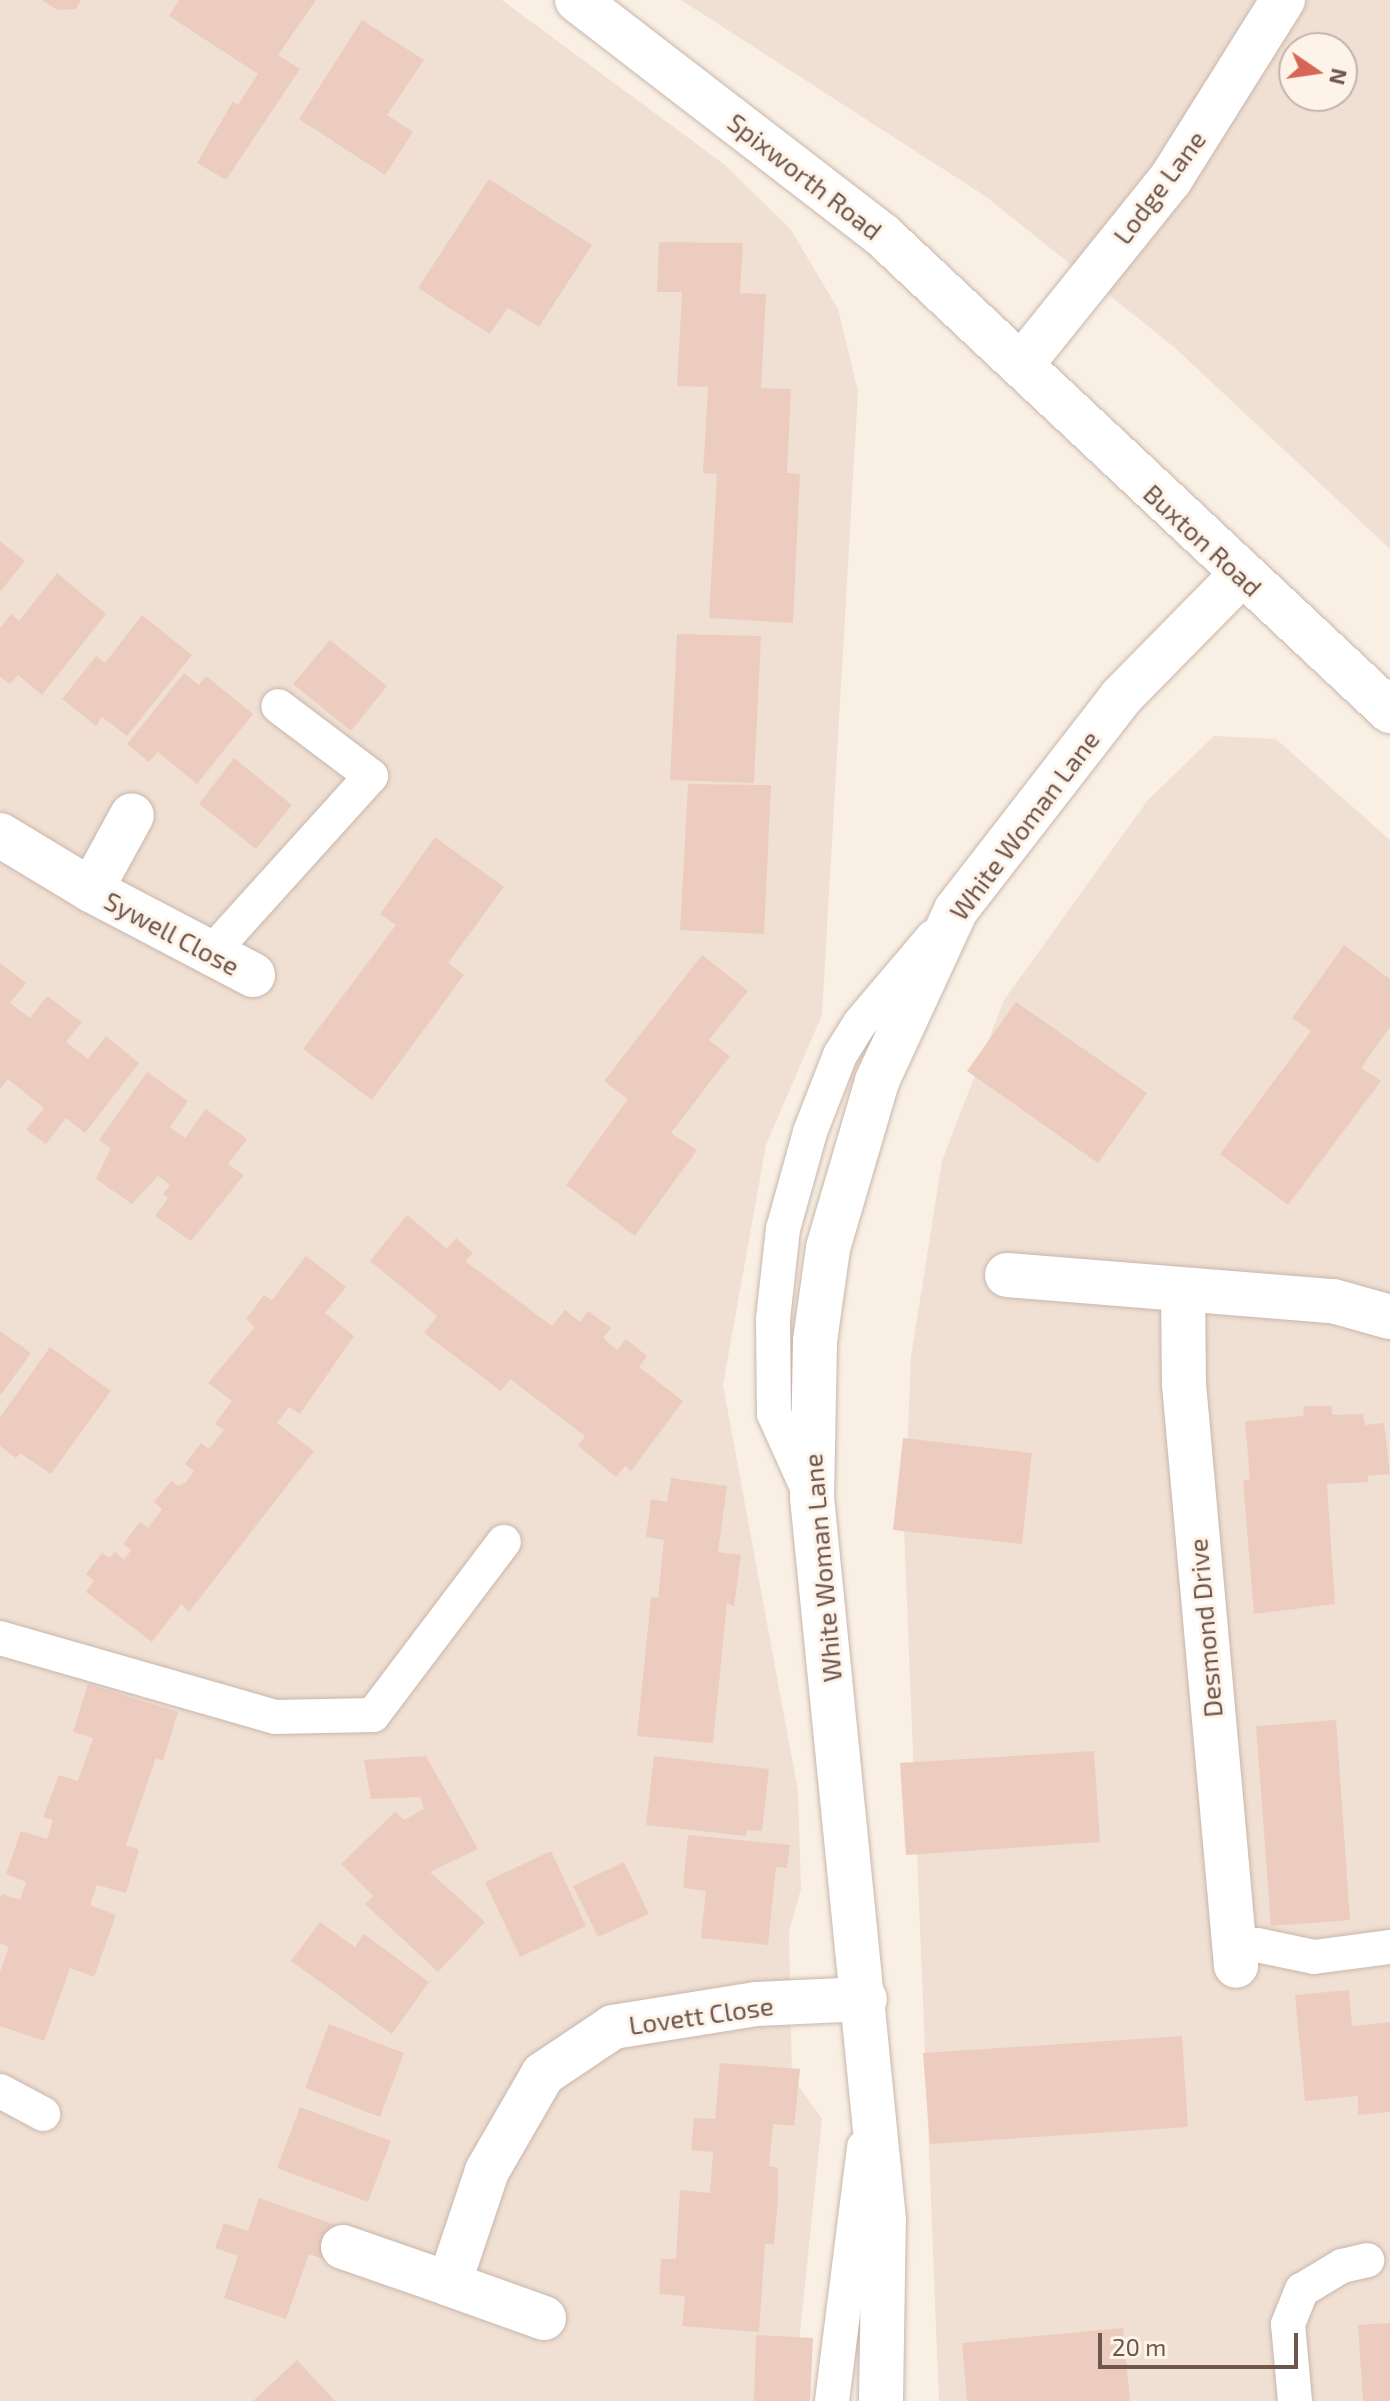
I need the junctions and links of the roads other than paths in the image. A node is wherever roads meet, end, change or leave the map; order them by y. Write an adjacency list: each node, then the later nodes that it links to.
1 (577, 0): 3 (street, Spixworth Road)
2 (1283, 0): 3 (street, Lodge Lane)
3 (1021, 365): 4 (street, Buxton Road)
4 (1241, 575): 6 (street, Buxton Road); 19 (street, White Woman Lane)
5 (278, 706): 10 (lane)
6 (1390, 711)
7 (132, 815): 9 (street, Sywell Close)
8 (0, 835): 9 (street, Sywell Close)
9 (91, 890): 10 (street, Sywell Close)
10 (212, 952): 11 (street, Sywell Close)
11 (253, 975)
12 (1007, 1275): 13 (street)
13 (1183, 1290): 14 (street); 18 (street, Desmond Drive)
14 (1390, 1317)
15 (504, 1542): 16 (lane)
16 (0, 1638)
17 (1390, 1947): 18 (lane)
18 (1234, 1956)
19 (865, 1999): 20 (street, White Woman Lane); 25 (street, Lovett Close)
20 (872, 2081): 27 (lane); 28 (street, White Woman Lane)
21 (0, 2091): 22 (lane)
22 (43, 2114)
23 (343, 2247): 25 (street)
24 (1367, 2260): 29 (lane)
25 (449, 2284): 26 (street)
26 (544, 2318)
27 (832, 2401)
28 (881, 2401)
29 (1295, 2401)

